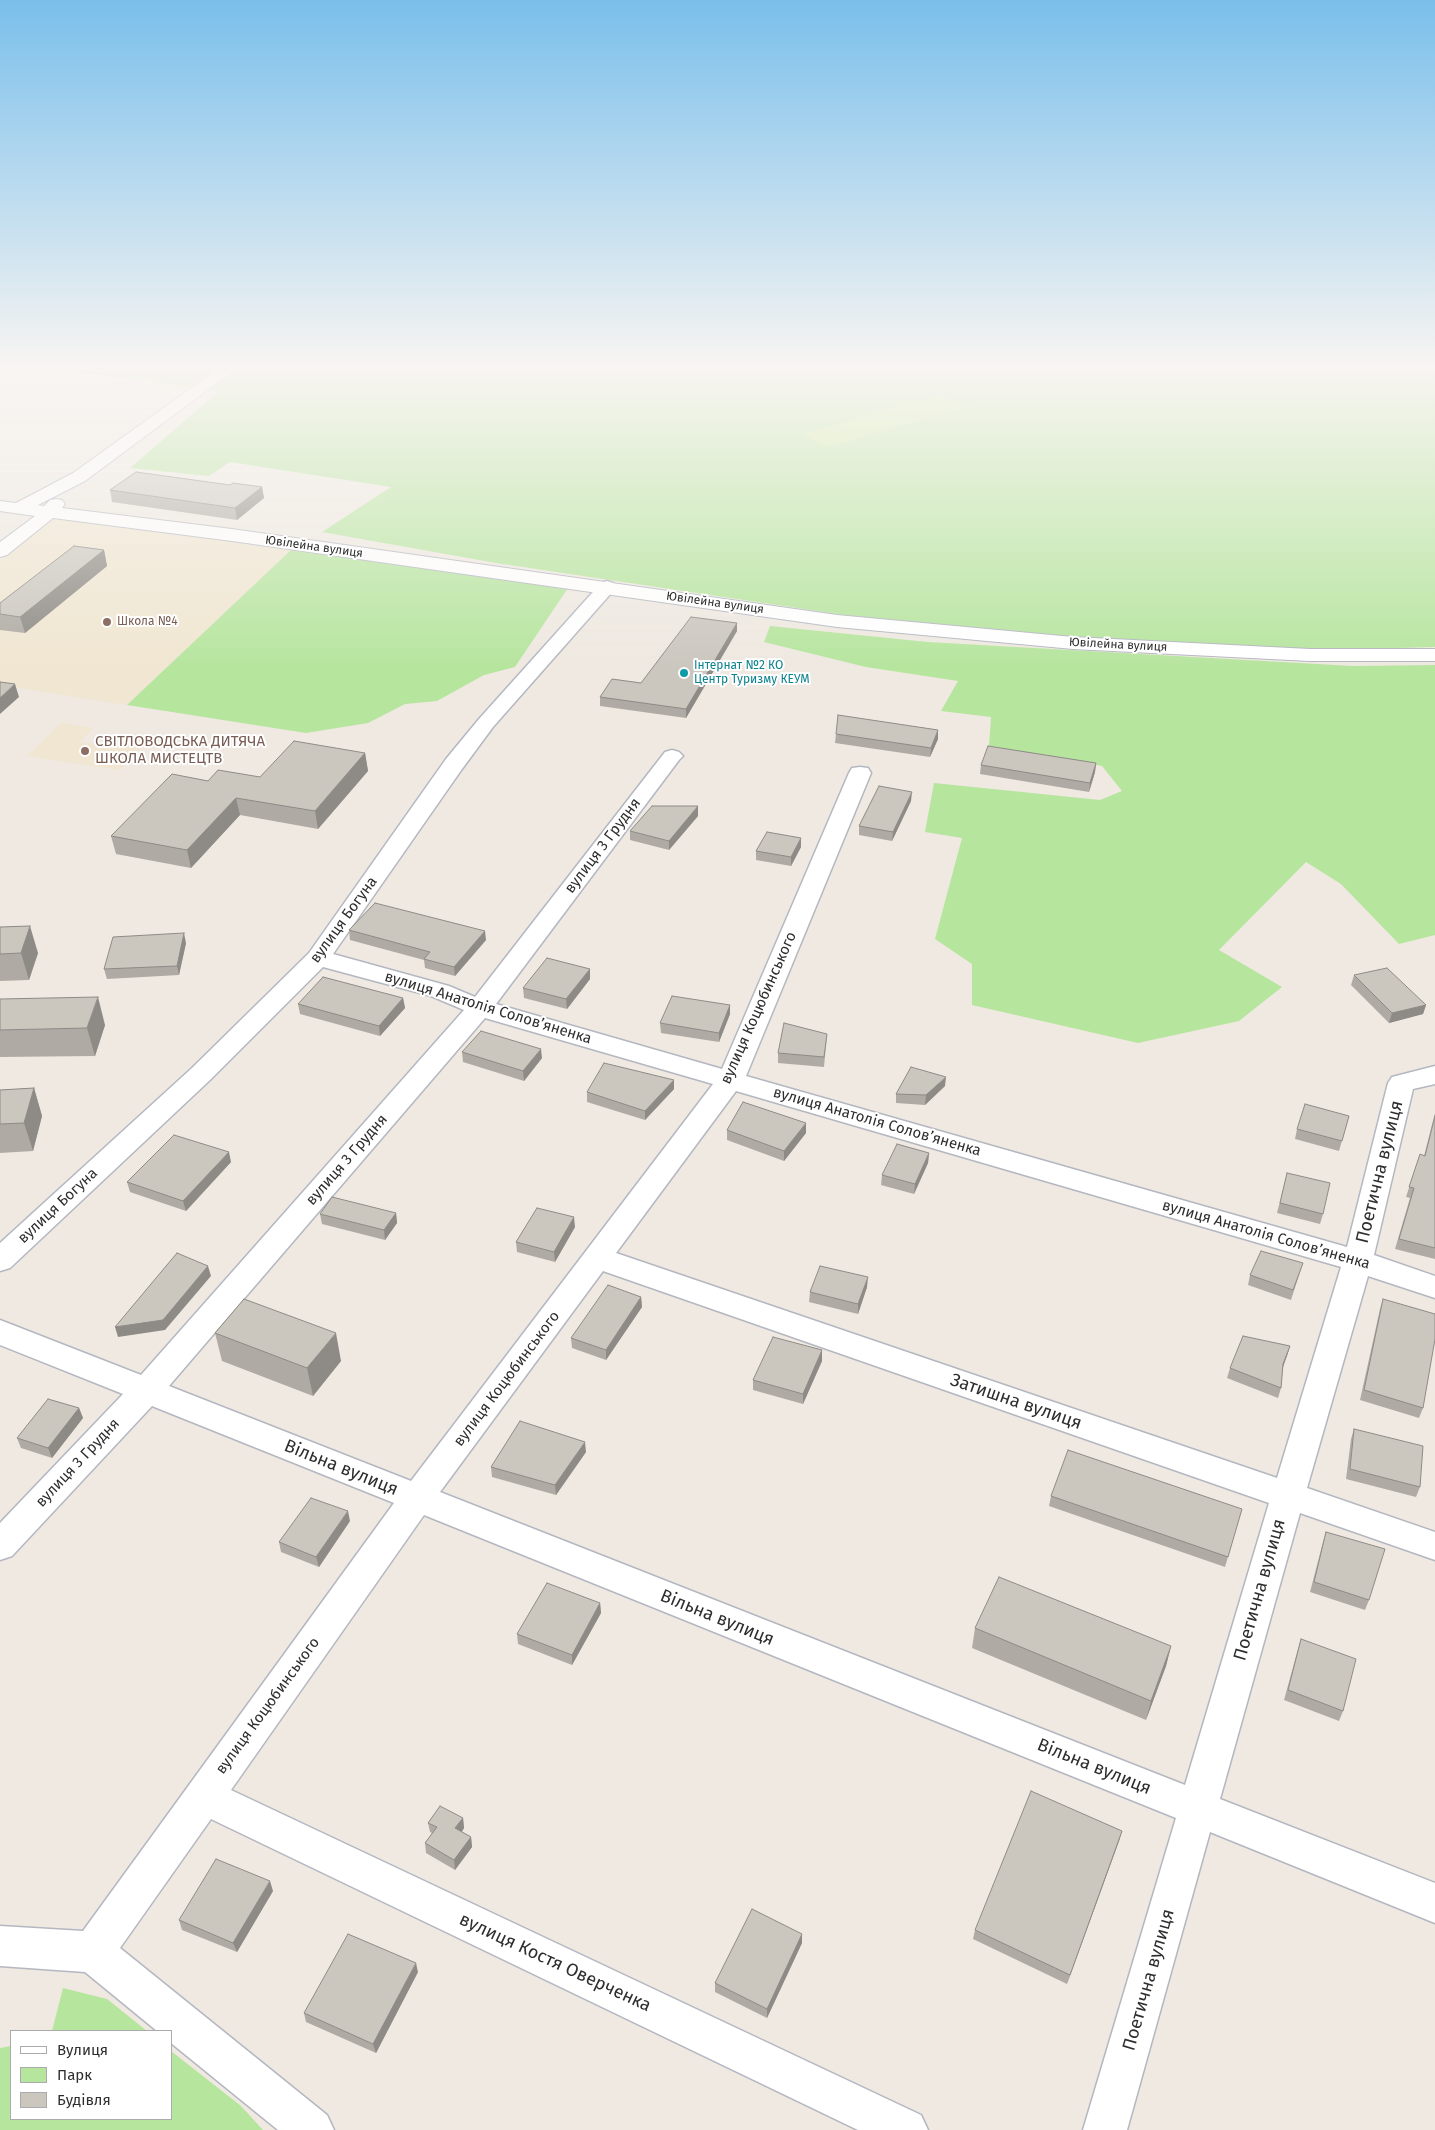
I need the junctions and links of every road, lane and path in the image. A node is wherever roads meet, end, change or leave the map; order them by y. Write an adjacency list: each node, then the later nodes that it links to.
1 (88, 470): 2 (street)
2 (79, 477): 3 (street); 4 (street)
3 (9, 507): 4 (street, Ювілейна вулиця); 5 (street)
4 (50, 511): 6 (street); 7 (street, Ювілейна вулиця)
5 (0, 519)
6 (0, 551)
7 (607, 588): 8 (street, Ювілейна вулиця); 11 (street, вулиця Богуна)
8 (1435, 655)
9 (672, 756): 12 (street, вулиця 3 Грудня)
10 (860, 773): 14 (street, вулиця Коцюбинського)
11 (318, 958): 12 (street, вулиця Анатолія Соловʼяненка); 18 (street, вулиця Богуна)
12 (480, 1008): 14 (street, вулиця Анатолія Соловʼяненка); 22 (street, вулиця 3 Грудня)
13 (1435, 1075): 15 (street, Поетична вулиця)
14 (731, 1079): 17 (street, вулиця Коцюбинського); 19 (street, вулиця Анатолія Соловʼяненка)
15 (1401, 1083): 16 (street); 19 (street, Поетична вулиця)
16 (1435, 1092)
17 (597, 1258): 23 (street, Затишна вулиця); 24 (street, вулиця Коцюбинського)
18 (0, 1260)
19 (1358, 1261): 20 (street, вулиця Анатолія Соловʼяненка); 23 (street, Поетична вулиця)
20 (1435, 1287)
21 (0, 1332): 22 (street, Вільна вулиця)
22 (146, 1391): 24 (street, Вільна вулиця); 25 (street, вулиця 3 Грудня)
23 (1288, 1496): 26 (street, Затишна вулиця); 28 (street, Поетична вулиця)
24 (417, 1498): 27 (street, вулиця Коцюбинського); 28 (street, Вільна вулиця)
25 (0, 1546)
26 (1435, 1546)
27 (204, 1796): 31 (street, вулиця Коцюбинського); 33 (street, вулиця Костя Оверченка)
28 (1198, 1808): 29 (street, Вільна вулиця); 34 (street, Поетична вулиця)
29 (1435, 1902)
30 (0, 1946): 31 (street)
31 (93, 1952): 32 (street)
32 (312, 2130)
33 (906, 2130)
34 (1106, 2130)

